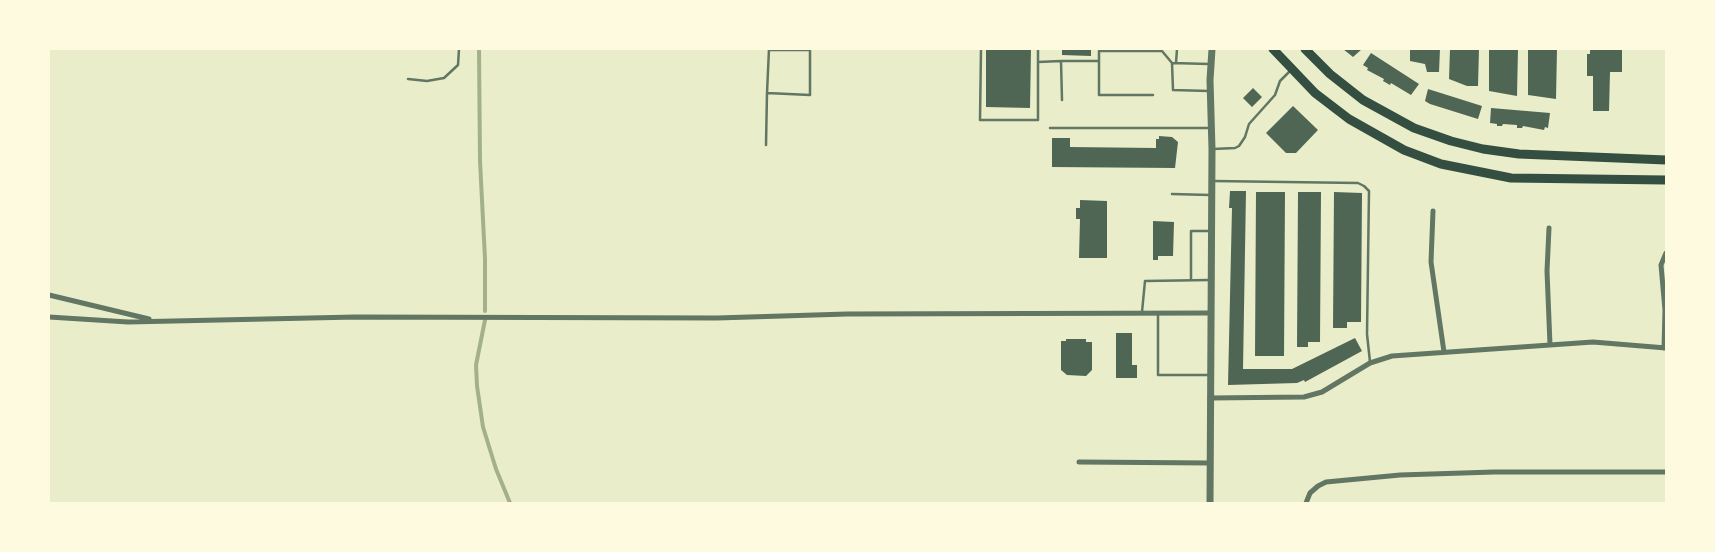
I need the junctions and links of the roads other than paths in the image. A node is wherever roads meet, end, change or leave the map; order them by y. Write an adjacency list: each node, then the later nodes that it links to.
1 (459, 49): 16 (lane)
2 (981, 49): 12 (lane)
3 (1038, 49): 12 (lane)
4 (1176, 49): 13 (lane)
5 (1212, 49): 14 (street)
6 (1273, 49): 15 (main road)
7 (1305, 49): 25 (main road)
8 (769, 50): 18 (lane); 18 (lane)
9 (1099, 50): 11 (lane); 13 (lane)
10 (1062, 61): 11 (lane); 12 (lane); 20 (lane)
11 (1099, 61): 19 (lane)
12 (1038, 62)
13 (1174, 63): 14 (lane); 17 (lane)
14 (1210, 64): 17 (street)
15 (1291, 70): 24 (lane); 27 (main road)
16 (408, 79)
17 (1210, 91): 22 (street)
18 (767, 93): 23 (lane)
19 (1153, 95)
20 (1062, 100)
21 (1050, 128): 22 (lane)
22 (1211, 128): 24 (street)
23 (766, 145)
24 (1212, 149): 26 (street)
25 (1666, 160)
26 (1212, 180): 29 (street); 45 (lane)
27 (1666, 180)
28 (1172, 194): 29 (lane)
29 (1212, 195): 32 (street)
30 (1433, 211): 44 (street)
31 (1549, 228): 42 (street)
32 (1211, 231): 34 (lane); 35 (street)
33 (1666, 253): 43 (street)
34 (1191, 280): 35 (lane); 38 (lane)
35 (1211, 280): 37 (street)
36 (49, 295): 41 (street)
37 (1211, 313): 39 (street); 46 (street)
38 (1142, 314): 39 (street); 41 (street)
39 (1158, 314): 46 (lane)
40 (49, 317): 41 (street)
41 (157, 321)
42 (1550, 345): 43 (street); 44 (street)
43 (1665, 348)
44 (1444, 352): 45 (street)
45 (1370, 363): 47 (street)
46 (1210, 376): 47 (street)
47 (1210, 398): 49 (street)
48 (1079, 462): 49 (street)
49 (1210, 463): 51 (street)
50 (1666, 472): 52 (street)
51 (1210, 503)
52 (1306, 503)

